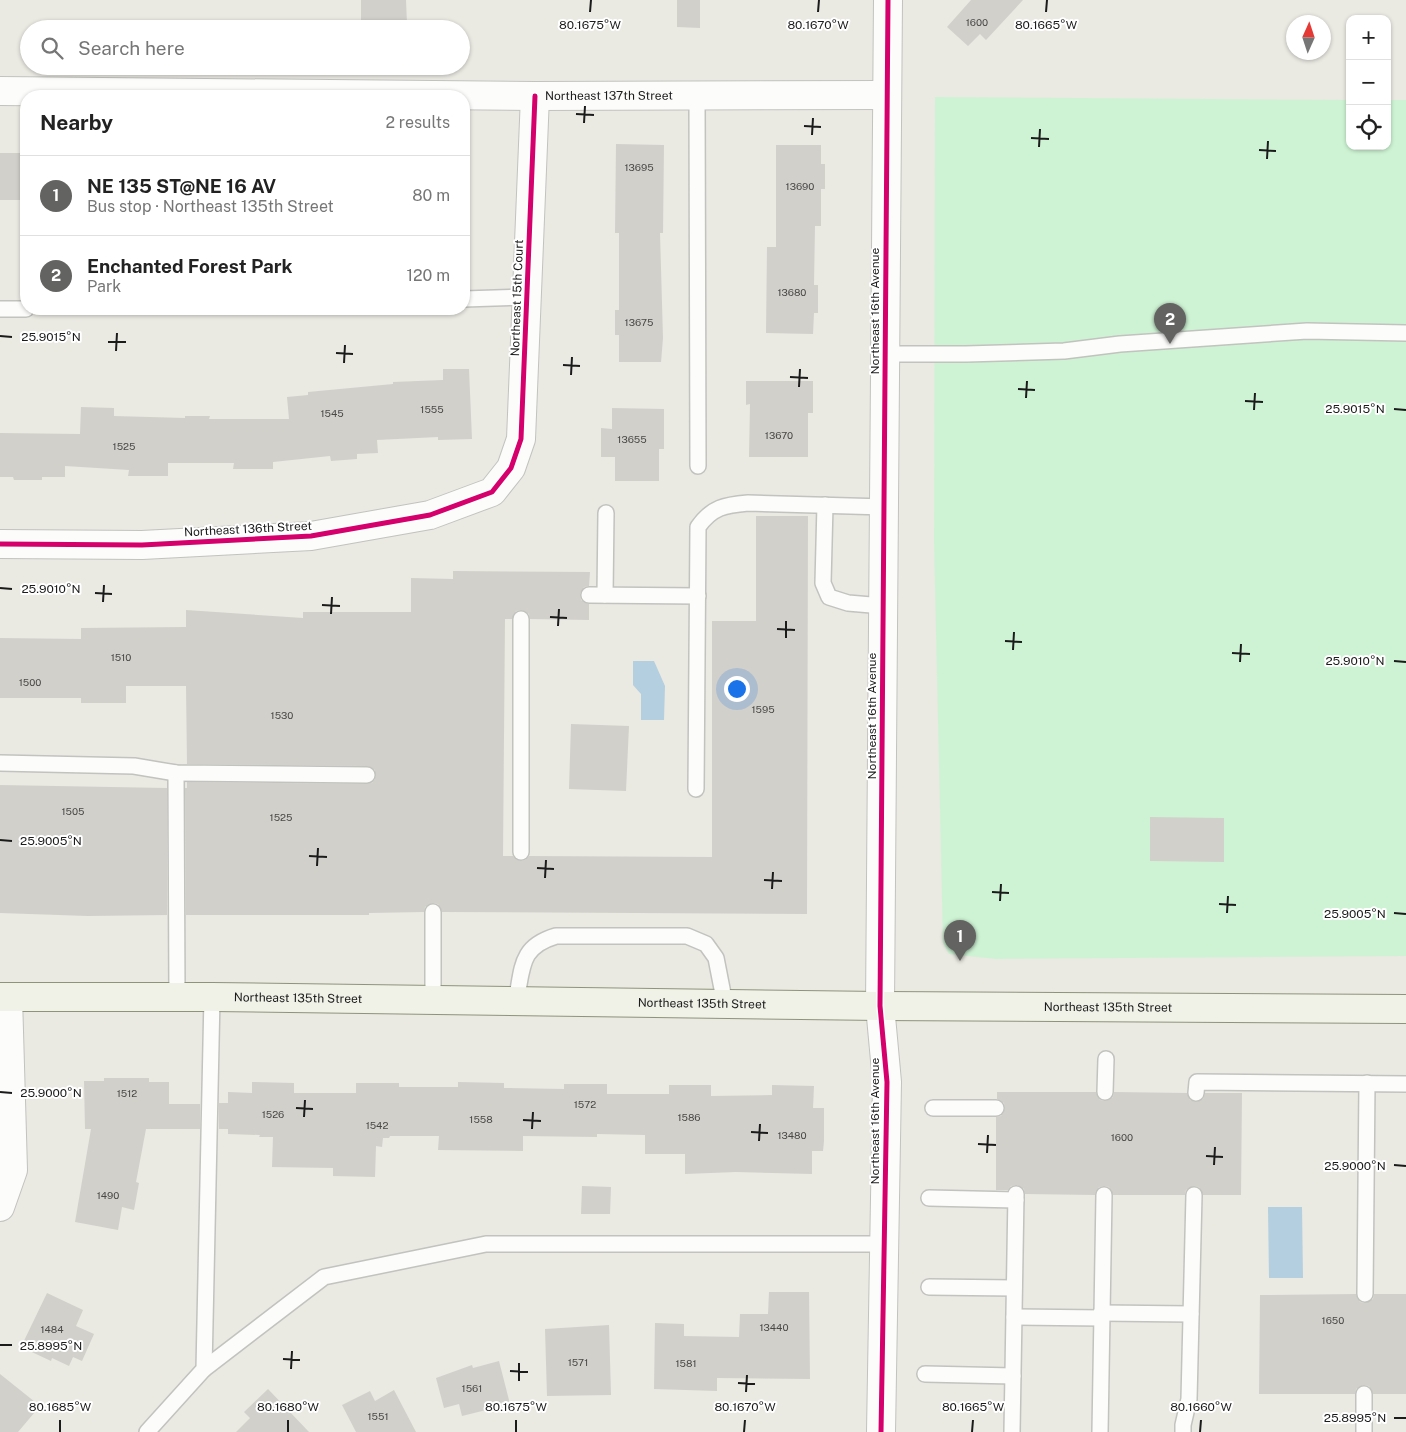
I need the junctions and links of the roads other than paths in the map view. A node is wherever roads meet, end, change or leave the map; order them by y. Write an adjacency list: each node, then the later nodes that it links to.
1 (888, 0): 5 (street, Northeast 16th Avenue)
2 (0, 91): 3 (street, Northeast 137th Street)
3 (20, 91)
4 (470, 95): 6 (street, Northeast 137th Street)
5 (886, 95): 7 (street, Northeast 137th Street); 13 (street, Northeast 16th Avenue)
6 (535, 96): 7 (street, Northeast 137th Street); 8 (street, Northeast 15th Court)
7 (697, 96): 14 (lane)
8 (527, 298): 9 (lane); 15 (street, Northeast 15th Court)
9 (470, 299)
10 (20, 308): 11 (lane)
11 (0, 309)
12 (1406, 333): 13 (lane)
13 (885, 354): 17 (street, Northeast 16th Avenue)
14 (698, 466)
15 (492, 492): 19 (street, Northeast 136th Street)
16 (825, 505): 17 (lane); 22 (lane); 23 (lane)
17 (884, 507): 23 (street, Northeast 16th Avenue)
18 (606, 513): 21 (lane)
19 (0, 544)
20 (589, 595): 21 (lane)
21 (605, 595): 22 (lane)
22 (698, 596): 28 (lane)
23 (883, 606): 37 (street, Northeast 16th Avenue)
24 (521, 619): 29 (lane)
25 (0, 763): 26 (lane)
26 (176, 773): 27 (lane); 32 (lane)
27 (367, 775)
28 (696, 789)
29 (521, 852)
30 (433, 912): 34 (lane)
31 (4, 997): 32 (main road, Northeast 135th Street); 49 (street)
32 (177, 997): 33 (main road, Northeast 135th Street)
33 (212, 997): 34 (main road, Northeast 135th Street); 57 (lane)
34 (433, 1000): 35 (main road, Northeast 135th Street)
35 (516, 1002): 36 (main road, Northeast 135th Street); 36 (lane)
36 (725, 1004): 37 (main road, Northeast 135th Street)
37 (880, 1006): 38 (main road, Northeast 135th Street); 50 (street, Northeast 16th Avenue)
38 (1406, 1009)
39 (1106, 1059): 42 (lane)
40 (1367, 1083): 41 (lane); 43 (lane); 53 (lane)
41 (1406, 1084)
42 (1105, 1092)
43 (1196, 1093)
44 (933, 1108): 45 (lane)
45 (996, 1108)
46 (1104, 1195): 55 (lane)
47 (1194, 1195): 54 (lane)
48 (929, 1198): 52 (lane)
49 (0, 1207)
50 (884, 1244): 57 (lane); 62 (street, Northeast 16th Avenue)
51 (928, 1287): 52 (lane)
52 (1014, 1288): 56 (lane)
53 (1365, 1294)
54 (1191, 1314): 55 (lane); 65 (lane)
55 (1102, 1315): 56 (lane); 64 (lane)
56 (1014, 1317): 59 (lane)
57 (204, 1370): 61 (lane)
58 (925, 1374): 59 (lane)
59 (1013, 1376): 63 (lane)
60 (1364, 1394): 66 (lane)
61 (147, 1432)
62 (881, 1432)
63 (1012, 1432)
64 (1100, 1432)
65 (1183, 1432)
66 (1364, 1432)

